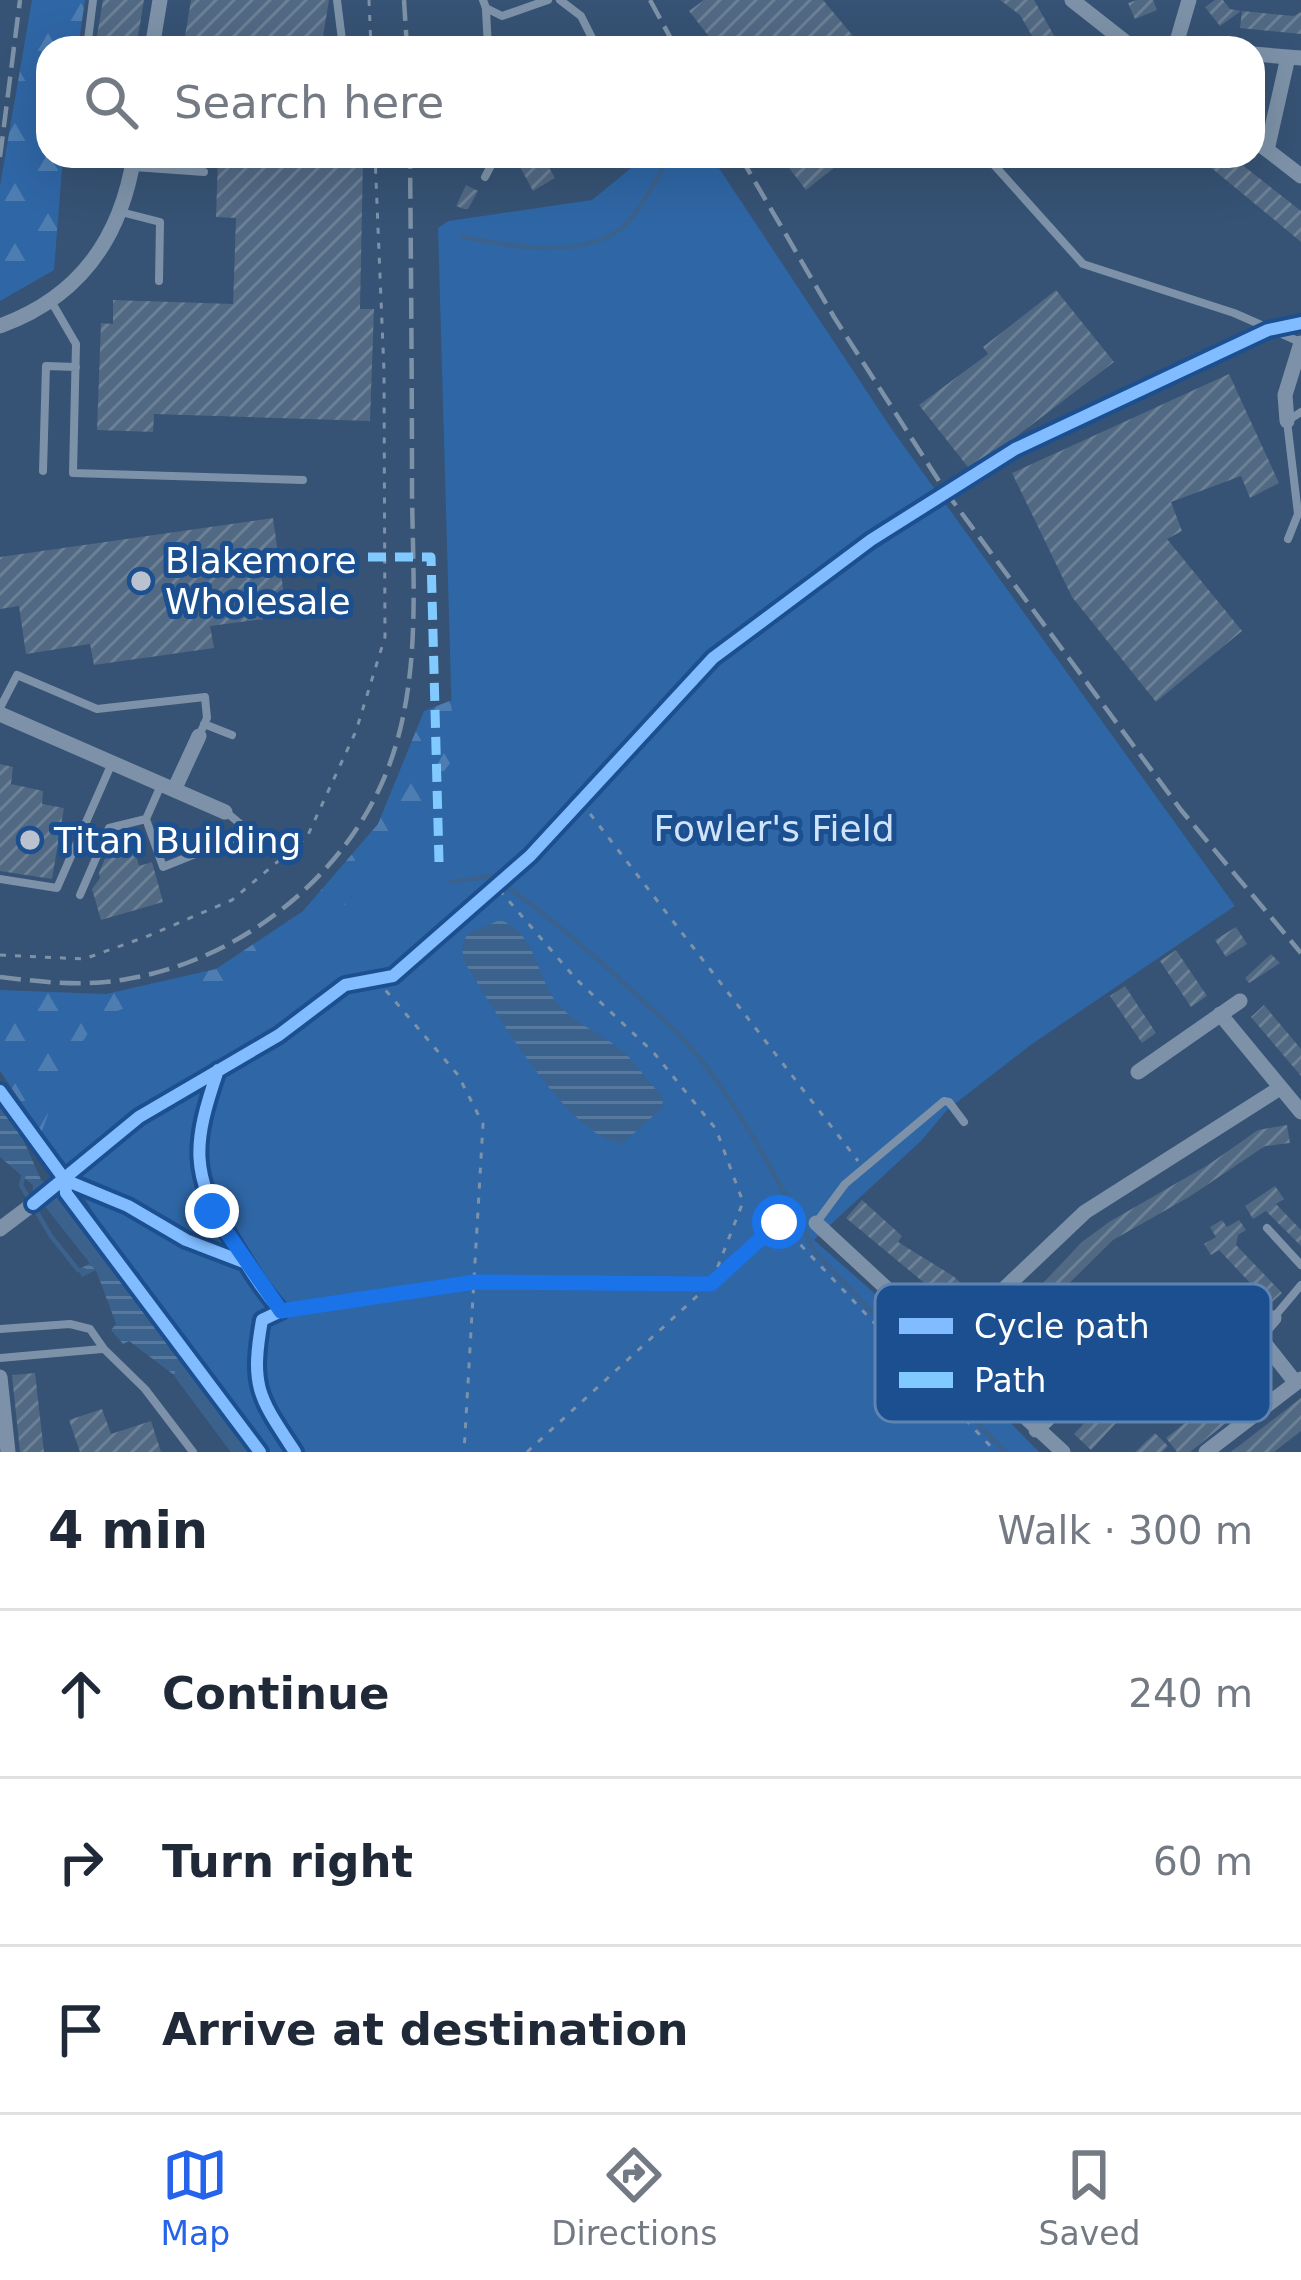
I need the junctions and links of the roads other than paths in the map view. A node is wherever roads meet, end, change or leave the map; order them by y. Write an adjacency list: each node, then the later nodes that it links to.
1 (94, 0): 9 (lane)
2 (160, 0): 10 (street)
3 (338, 0): 11 (lane)
4 (548, 0): 8 (lane)
5 (560, 0): 13 (lane)
6 (1072, 0): 14 (street)
7 (1189, 0): 15 (street)
8 (484, 4): 12 (lane)
9 (89, 36)
10 (154, 36)
11 (342, 36)
12 (487, 36)
13 (591, 36)
14 (1118, 36)
15 (1178, 36)
16 (1265, 55): 17 (street)
17 (1295, 58): 18 (street)
18 (1265, 132)
19 (1265, 148): 25 (street)
20 (132, 168): 27 (street)
21 (179, 168): 24 (lane)
22 (490, 168): 26 (lane)
23 (997, 168): 31 (lane)
24 (204, 172)
25 (1301, 176)
26 (485, 177)
27 (121, 212): 28 (lane); 29 (street)
28 (159, 281)
29 (50, 300): 30 (street); 32 (lane)
30 (0, 326)
31 (1301, 343): 33 (street)
32 (76, 367): 34 (lane); 35 (lane)
33 (1294, 416): 36 (lane)
34 (43, 471)
35 (303, 480)
36 (1288, 539)
37 (0, 711): 38 (lane); 40 (street)
38 (202, 730): 39 (lane); 41 (street)
39 (232, 735)
40 (112, 763): 41 (street); 44 (lane)
41 (167, 788): 42 (street); 43 (lane)
42 (225, 812): 43 (lane)
43 (146, 819): 45 (lane)
44 (0, 879)
45 (80, 895)
46 (1240, 1001): 47 (street)
47 (1220, 1014): 48 (street); 49 (street)
48 (1138, 1072)
49 (1280, 1088): 50 (street); 58 (street)
50 (1301, 1112)
51 (964, 1122): 53 (lane)
52 (33, 1204): 55 (street)
53 (816, 1223): 57 (street)
54 (1267, 1228): 56 (lane)
55 (0, 1229)
56 (1301, 1265)
57 (882, 1284)
58 (1009, 1284)
59 (1301, 1285): 60 (lane)
60 (1274, 1318): 61 (street)
61 (1271, 1321)
62 (0, 1329): 64 (lane)
63 (1271, 1347): 67 (street)
64 (104, 1349): 65 (lane); 74 (lane)
65 (0, 1358)
66 (0, 1377): 73 (street)
67 (1299, 1380): 68 (street)
68 (1271, 1402)
69 (1028, 1422): 72 (street)
70 (1044, 1422): 72 (street)
71 (1245, 1422): 76 (street)
72 (1036, 1430): 75 (street)
73 (8, 1452)
74 (193, 1452)
75 (1063, 1452)
76 (1206, 1452)

